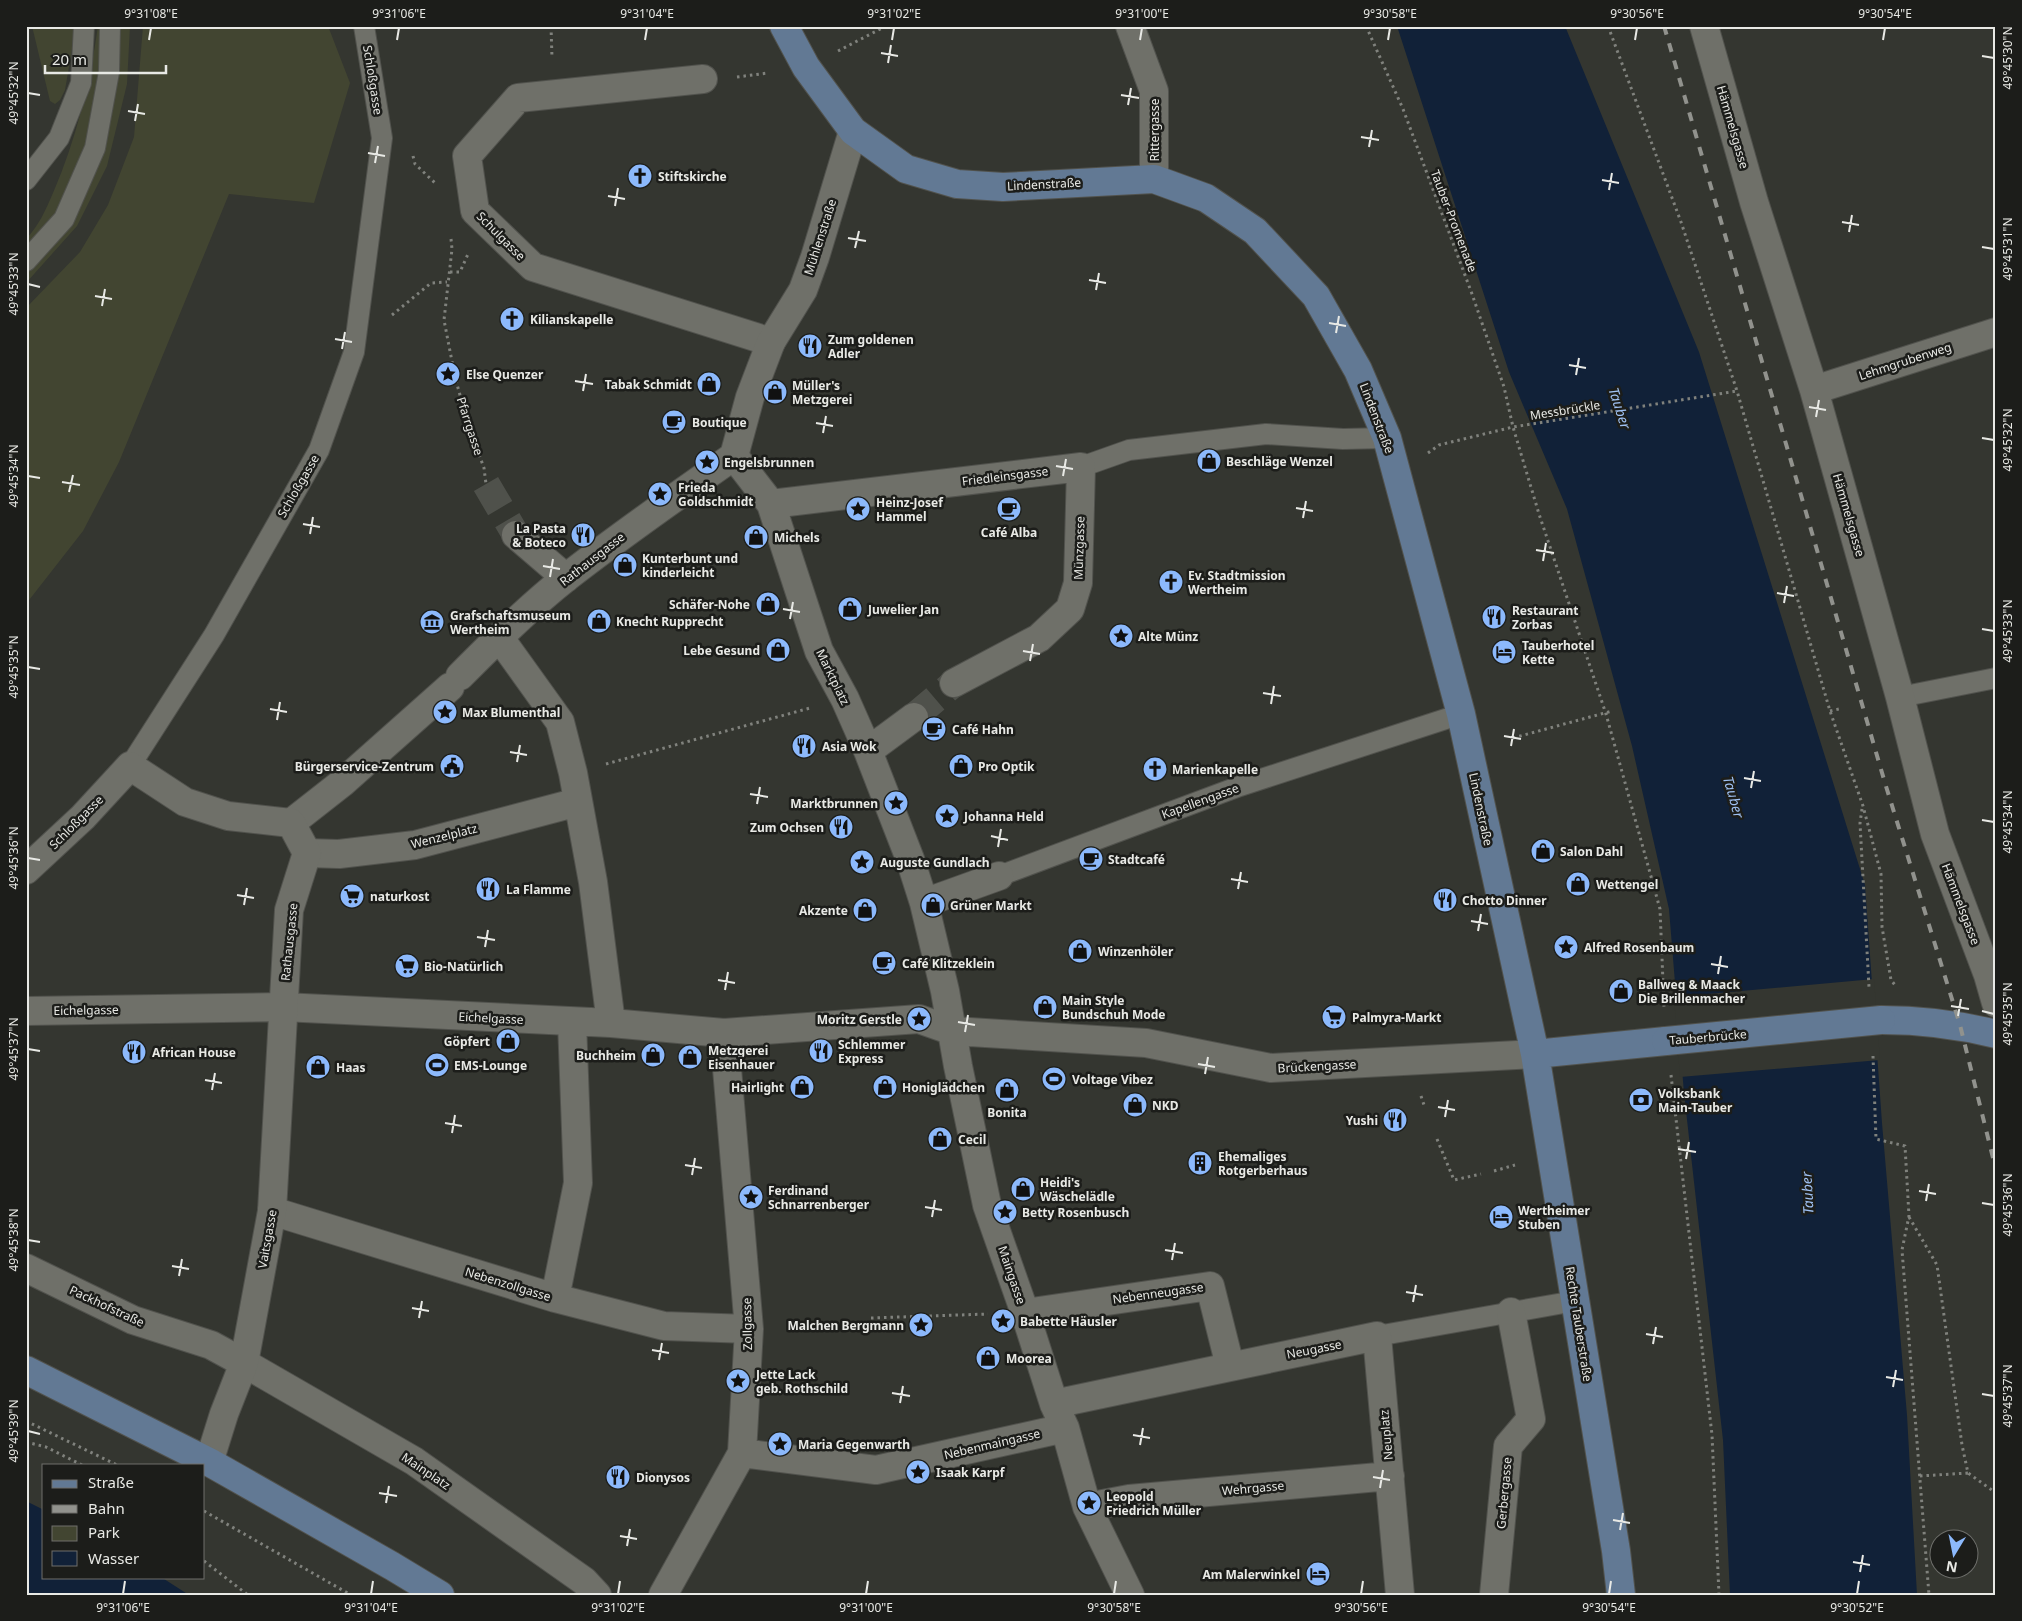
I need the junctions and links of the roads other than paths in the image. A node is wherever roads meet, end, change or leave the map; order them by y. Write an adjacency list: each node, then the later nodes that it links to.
1 (84, 26): 10 (lane)
2 (110, 26): 11 (lane)
3 (364, 26): 28 (lane, Schloßgasse)
4 (784, 26): 8 (main road)
5 (1130, 26): 9 (street, Rittergasse)
6 (1704, 26): 14 (street, Hämmelsgasse)
7 (702, 80): 13 (street, Schulgasse)
8 (853, 131): 9 (main road, Lindenstraße); 13 (street, Mühlenstraße)
9 (1154, 179): 15 (main road, Lindenstraße)
10 (26, 180)
11 (26, 261)
12 (1991, 333): 14 (street, Lehmgrubenweg)
13 (771, 342): 16 (street, Mühlenstraße)
14 (1814, 390): 24 (street, Hämmelsgasse)
15 (1387, 438): 17 (lane, Friedleinsgasse); 25 (main road, Lindenstraße)
16 (734, 456): 18 (street, Marktplatz); 20 (street, Rathausgasse)
17 (1081, 467): 18 (street, Friedleinsgasse); 23 (street, Münzgasse)
18 (771, 504): 27 (street, Marktplatz)
19 (516, 534): 20 (street)
20 (566, 578): 21 (street, Rathausgasse)
21 (499, 638): 29 (street); 30 (street, Rathausgasse)
22 (1996, 678): 24 (lane)
23 (954, 683)
24 (1900, 697): 35 (street, Hämmelsgasse)
25 (1461, 714): 33 (lane, Kapellengasse); 43 (main road, Lindenstraße)
26 (914, 717): 27 (street)
27 (868, 752): 34 (street, Marktplatz)
28 (130, 766): 30 (street); 32 (street, Schloßgasse)
29 (578, 802): 31 (street, Wenzelplatz); 39 (street)
30 (291, 823): 31 (street)
31 (307, 854): 36 (street, Rathausgasse)
32 (26, 870)
33 (1000, 876): 34 (street)
34 (924, 903): 40 (street, Marktplatz)
35 (1996, 1003)
36 (283, 1008): 37 (street, Eichelgasse); 38 (street, Eichelgasse); 44 (street, Vaitsgasse)
37 (26, 1010)
38 (572, 1022): 39 (street, Eichelgasse); 46 (street)
39 (611, 1023): 41 (street, Eichelgasse)
40 (952, 1031): 41 (street, Eichelgasse); 43 (street, Brückengasse); 49 (street, Maingasse)
41 (724, 1033): 50 (street, Zollgasse)
42 (1996, 1034): 43 (main road, Tauberbrücke, bridge)
43 (1535, 1054): 47 (main road, Rechte Tauberstraße)
44 (272, 1211): 46 (street, Nebenzollgasse); 52 (street, Vaitsgasse)
45 (26, 1268): 52 (street, Packhofstraße)
46 (555, 1298): 50 (street, Nebenzollgasse)
47 (1575, 1301): 48 (lane, Neugasse); 66 (main road, Rechte Tauberstraße)
48 (1510, 1312): 51 (lane, Neugasse); 65 (street, Gerbergasse)
49 (1025, 1313): 53 (street, Nebenneugasse); 55 (street, Maingasse)
50 (749, 1328): 56 (street, Zollgasse)
51 (1377, 1336): 53 (street, Neugasse); 58 (street, Neuplatz)
52 (244, 1363): 57 (street, Vaitsgasse); 61 (street, Mainplatz)
53 (1230, 1366): 55 (street, Neugasse)
54 (26, 1370): 57 (main road)
55 (1060, 1416): 56 (street, Nebenmaingasse); 59 (street, Maingasse)
56 (742, 1452): 62 (street, Zollgasse)
57 (210, 1462): 60 (main road)
58 (1390, 1476): 59 (street, Wehrgasse); 64 (street, Neuplatz)
59 (1086, 1507): 63 (street, Maingasse)
60 (440, 1595)
61 (598, 1595)
62 (662, 1595)
63 (1130, 1595)
64 (1400, 1595)
65 (1494, 1595)
66 (1620, 1595)

